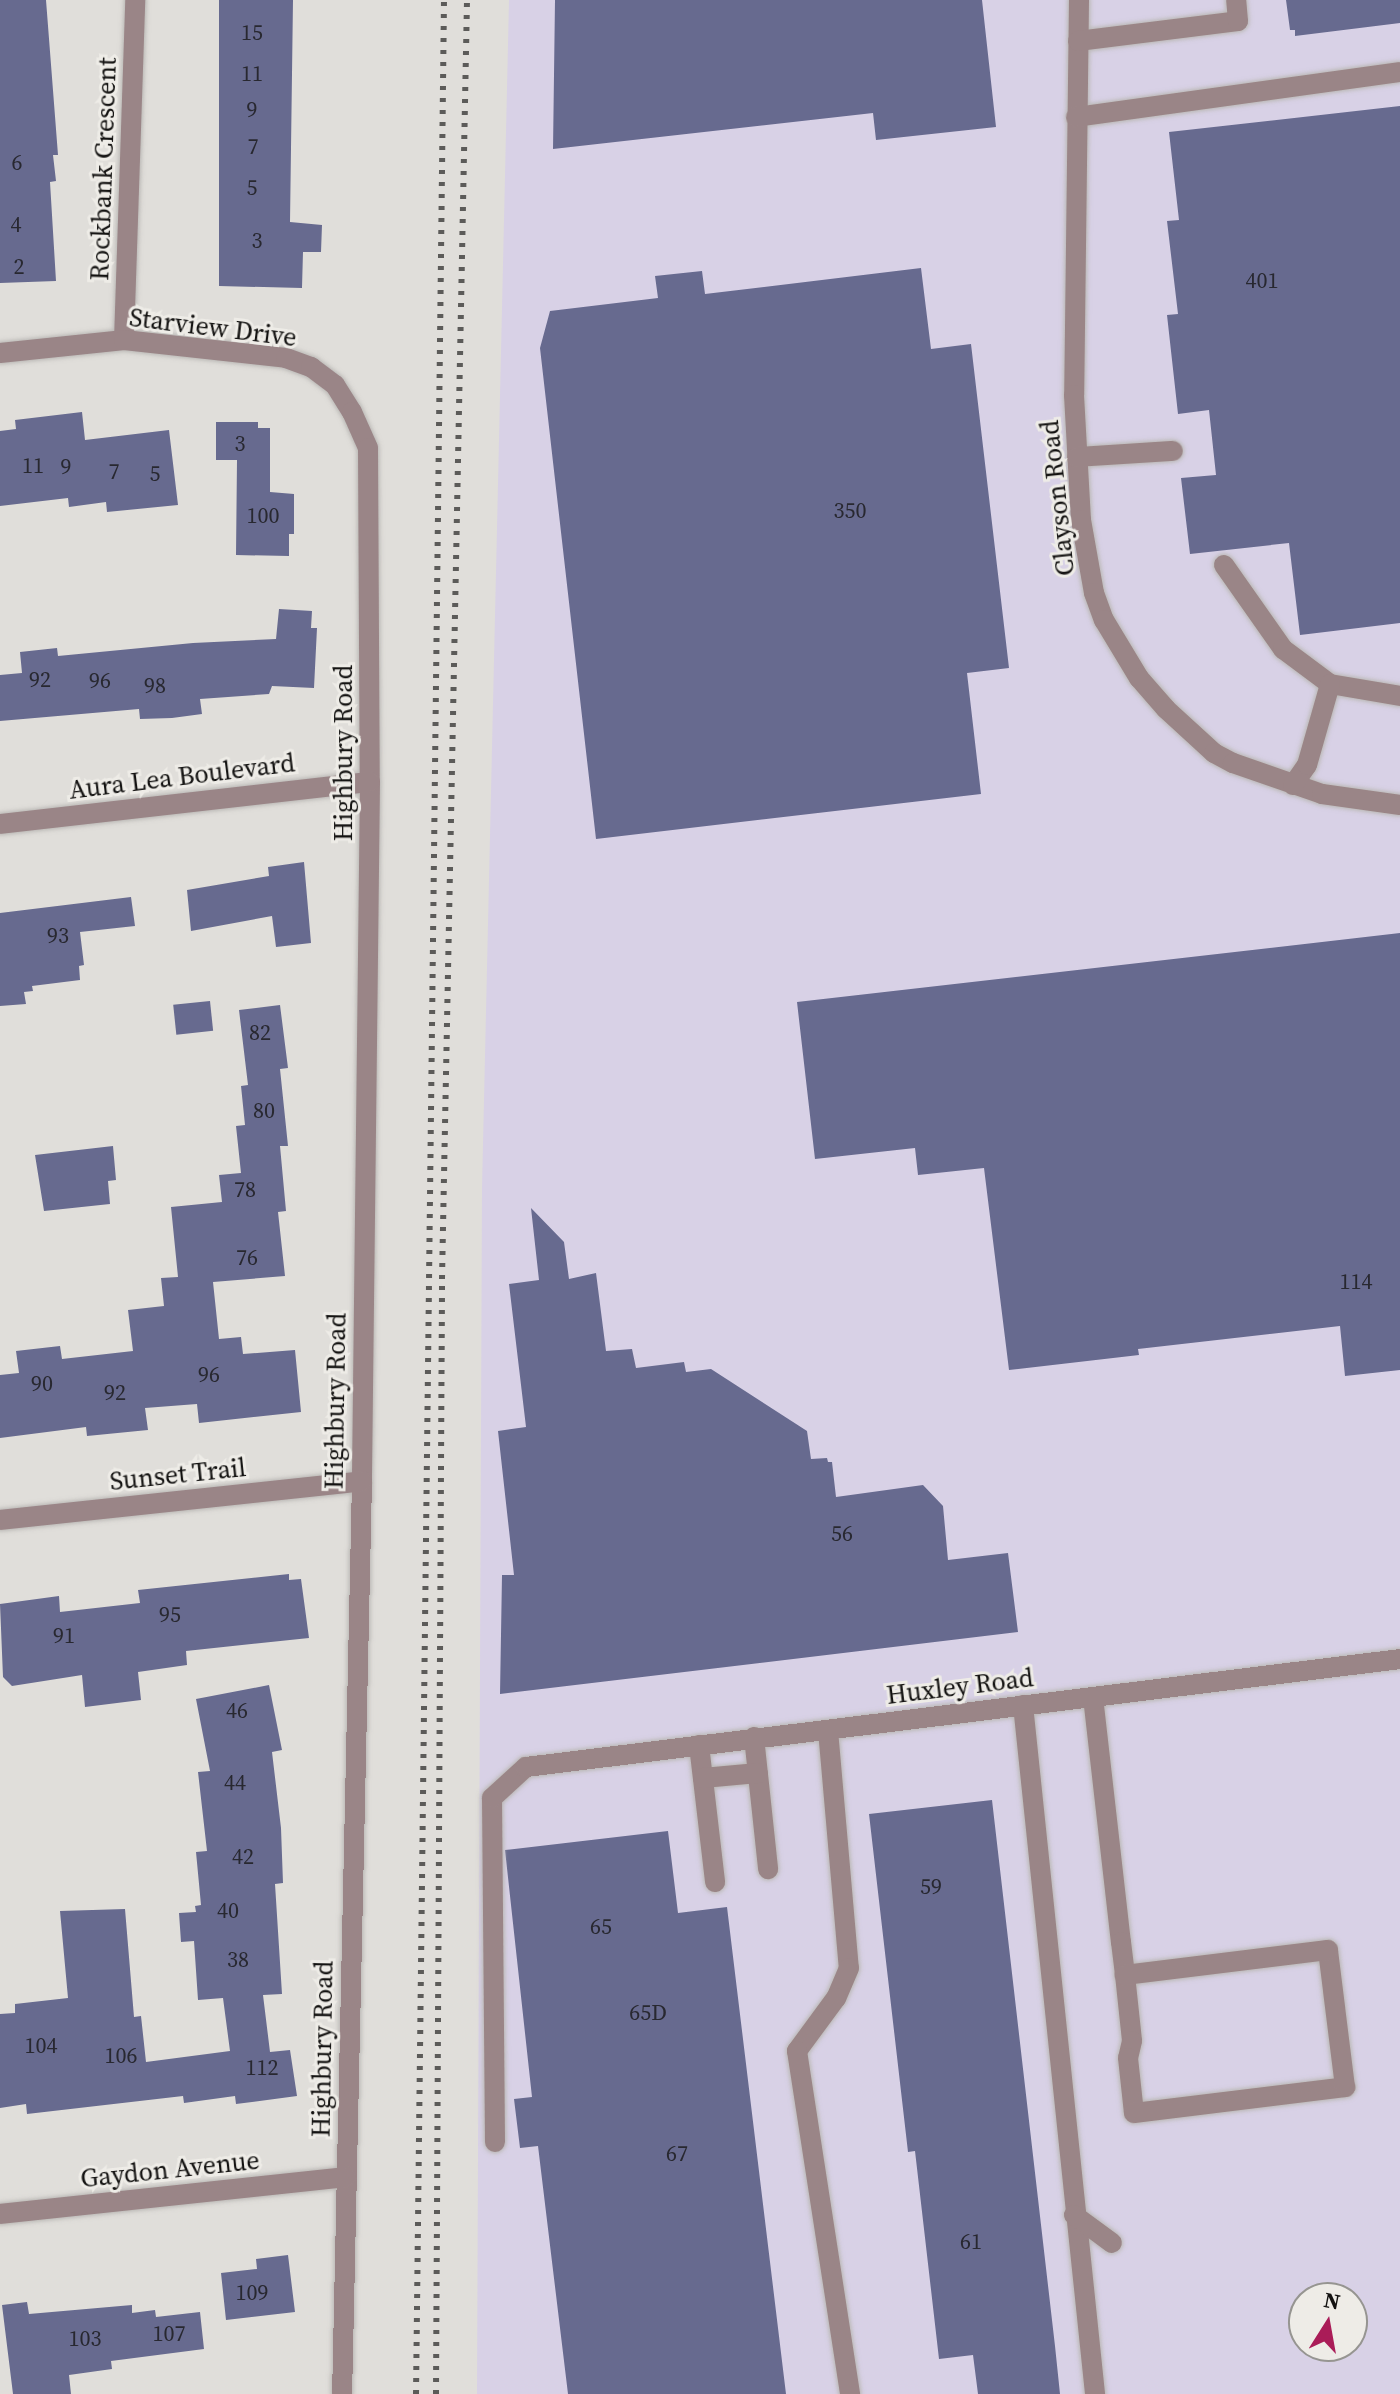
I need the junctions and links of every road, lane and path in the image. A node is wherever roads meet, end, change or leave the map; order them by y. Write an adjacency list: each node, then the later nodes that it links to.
1 (135, 0): 7 (street, Rockbank Crescent)
2 (1079, 0): 4 (street, Clayson Road)
3 (1236, 0): 4 (street)
4 (1078, 41): 6 (street, Clayson Road)
5 (1400, 72): 6 (street)
6 (1076, 117): 11 (street, Clayson Road)
7 (124, 340): 8 (street, Starview Drive); 9 (street, Starview Drive)
8 (0, 353)
9 (352, 412): 15 (street, Highbury Road)
10 (1173, 451): 11 (street)
11 (1077, 457): 16 (street, Clayson Road)
12 (1224, 565): 13 (street)
13 (1330, 684): 14 (street); 16 (street)
14 (1400, 696)
15 (370, 782): 18 (street, Aura Lea Boulevard); 19 (street, Highbury Road)
16 (1293, 785): 17 (street, Clayson Road)
17 (1400, 805)
18 (0, 824)
19 (362, 1481): 20 (street, Sunset Trail); 33 (street, Highbury Road)
20 (0, 1520)
21 (1400, 1659): 22 (street, Huxley Road)
22 (1093, 1697): 23 (street, Huxley Road); 31 (street)
23 (1023, 1705): 24 (street, Huxley Road); 35 (street)
24 (828, 1730): 25 (street, Huxley Road); 38 (street)
25 (754, 1737): 26 (street, Huxley Road); 27 (street)
26 (699, 1745): 28 (street); 32 (street, Huxley Road)
27 (758, 1773): 28 (street); 29 (street)
28 (703, 1778): 30 (street)
29 (768, 1869)
30 (715, 1882)
31 (1125, 1975): 31 (street)
32 (495, 2142)
33 (346, 2177): 34 (street, Gaydon Avenue); 37 (street, Highbury Road)
34 (0, 2214)
35 (1074, 2215): 36 (street); 39 (street)
36 (1112, 2243)
37 (342, 2394)
38 (850, 2394)
39 (1095, 2394)

